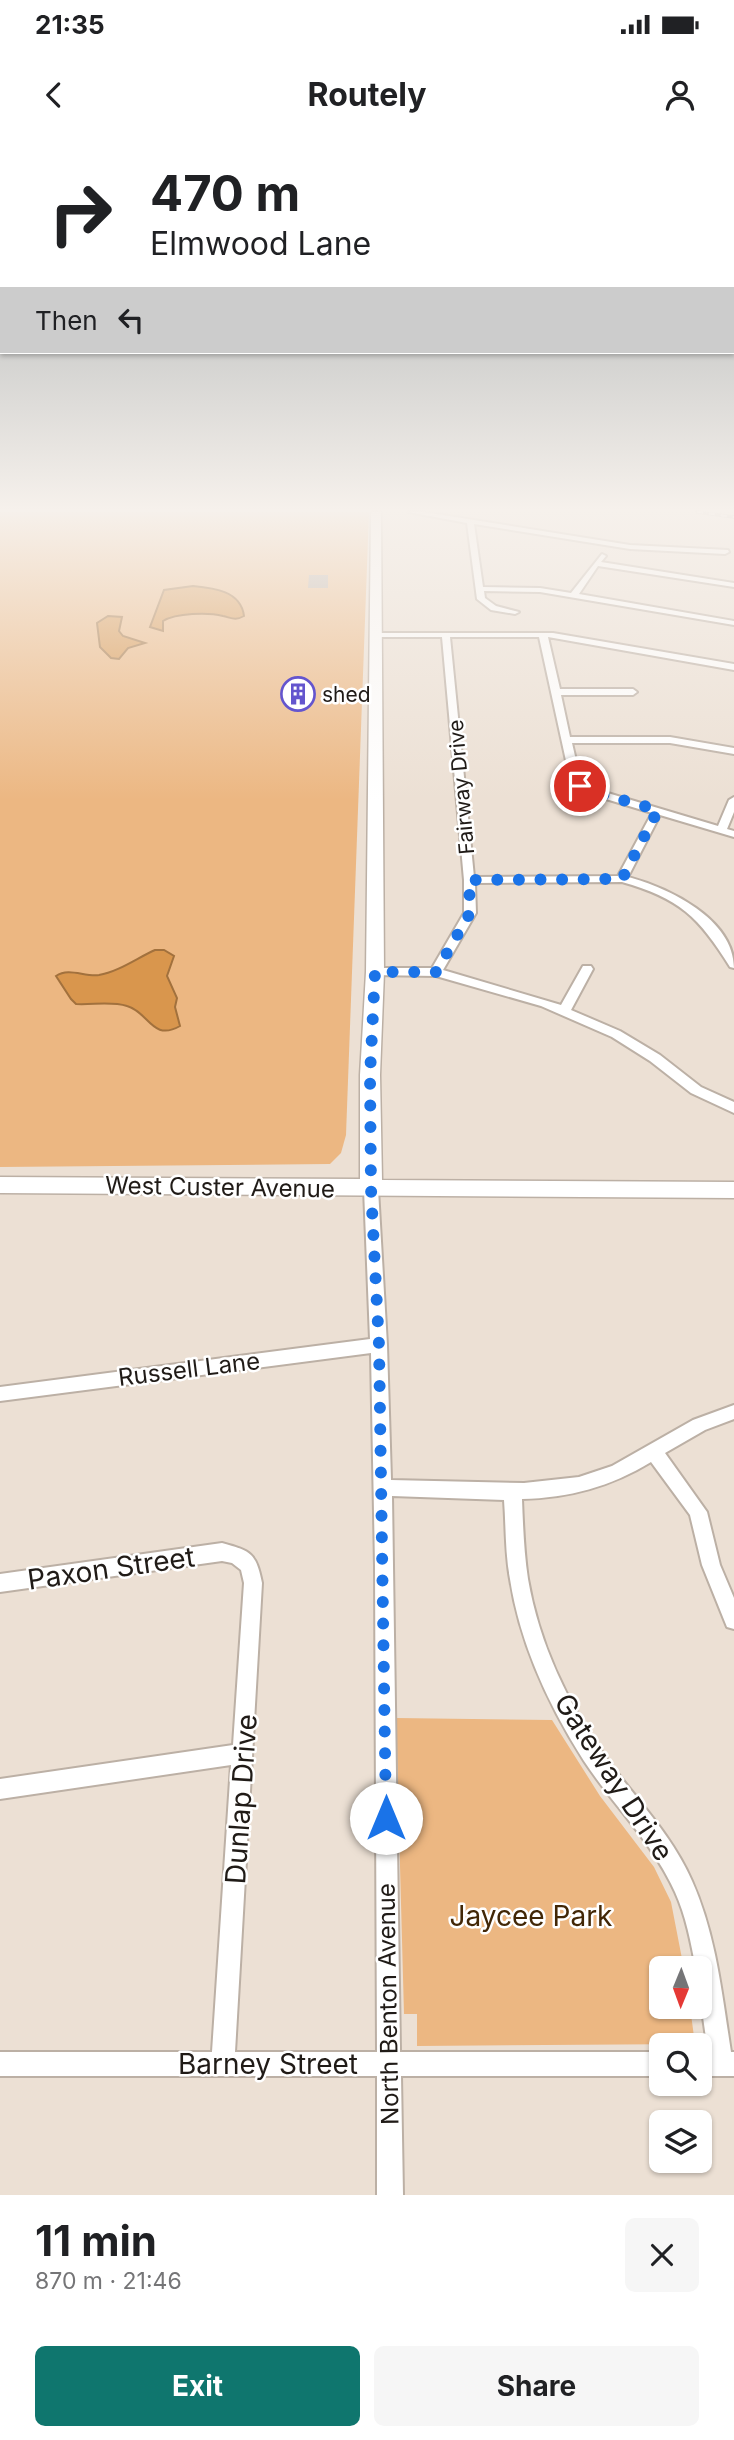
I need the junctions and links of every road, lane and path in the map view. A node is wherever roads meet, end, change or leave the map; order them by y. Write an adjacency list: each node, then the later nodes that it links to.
1 (375, 608): 6 (main road, North Benton Avenue)
2 (496, 608): 4 (street)
3 (650, 608): 5 (street)
4 (515, 612)
5 (734, 622)
6 (375, 635): 7 (street); 22 (main road, North Benton Avenue)
7 (446, 635): 8 (street); 19 (street, Fairway Drive)
8 (544, 635): 9 (street); 10 (street)
9 (734, 667)
10 (555, 692): 11 (street); 12 (street)
11 (633, 692)
12 (566, 740): 13 (street); 15 (street)
13 (734, 751)
14 (734, 800): 16 (street)
15 (658, 810): 16 (street); 18 (street)
16 (722, 829): 17 (street)
17 (734, 834)
18 (622, 879): 19 (street); 20 (street)
19 (469, 880): 23 (street, Fairway Drive)
20 (734, 964)
21 (587, 969): 24 (street)
22 (375, 972): 23 (street); 27 (main road, North Benton Avenue)
23 (436, 972): 24 (street)
24 (564, 1011): 25 (street)
25 (734, 1108)
26 (0, 1185): 27 (main road, West Custer Avenue)
27 (371, 1189): 28 (main road, West Custer Avenue); 29 (street, North Benton Avenue)
28 (734, 1190)
29 (379, 1345): 30 (street, Russell Lane); 33 (street, North Benton Avenue)
30 (0, 1394)
31 (734, 1412): 32 (street)
32 (653, 1451): 34 (street); 37 (street)
33 (382, 1488): 34 (street); 44 (street, North Benton Avenue)
34 (512, 1490): 43 (street, Gateway Drive)
35 (222, 1552): 36 (street, Paxon Street); 38 (street, Dunlap Drive)
36 (0, 1583)
37 (734, 1620)
38 (244, 1753): 39 (street); 41 (street, Dunlap Drive)
39 (0, 1789)
40 (0, 2064): 41 (street, Barney Street)
41 (223, 2064): 44 (street, Barney Street)
42 (649, 2064): 44 (street, Barney Street)
43 (718, 2064)
44 (388, 2065): 45 (street, North Benton Avenue)
45 (390, 2195)

